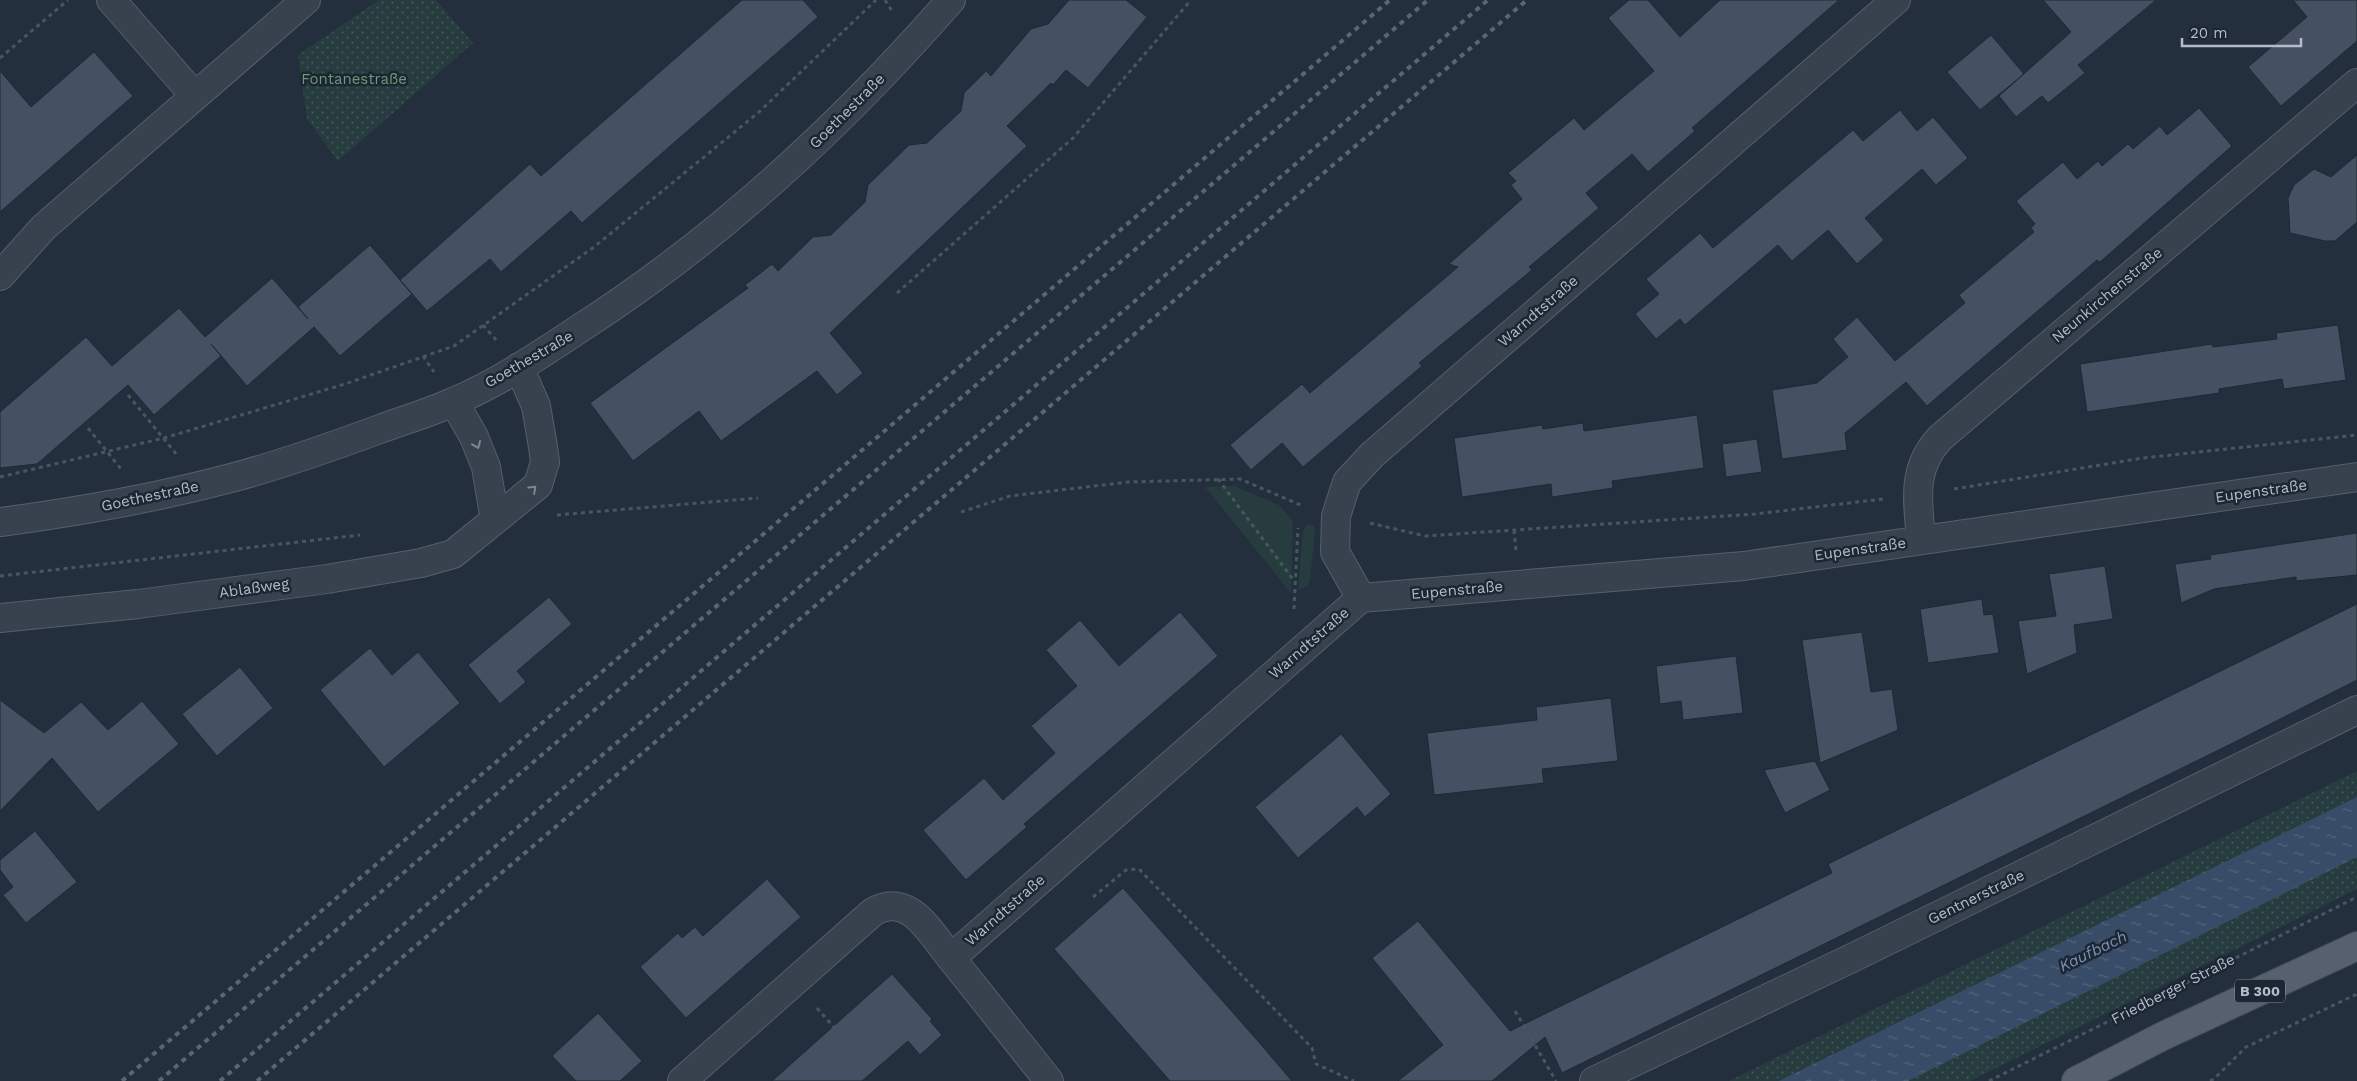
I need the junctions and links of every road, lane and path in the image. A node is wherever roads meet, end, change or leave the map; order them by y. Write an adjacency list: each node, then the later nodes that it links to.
1 (68, 0): 8 (path)
2 (111, 0): 10 (street)
3 (306, 0): 10 (street)
4 (876, 0): 18 (path)
5 (951, 0): 13 (street, Goethestraße)
6 (1191, 0): 12 (path)
7 (1896, 0): 31 (street, Warndtstraße)
8 (0, 58)
9 (2357, 83): 24 (street, Neunkirchenstraße)
10 (194, 95): 11 (street)
11 (0, 276)
12 (897, 293)
13 (519, 366): 15 (street, Goethestraße); 32 (street, Ablaßweg, one-way to 13)
14 (128, 395): 18 (path)
15 (454, 402): 23 (street, Goethestraße); 32 (street, one-way to 32)
16 (88, 428): 19 (path)
17 (2357, 436): 24 (path)
18 (164, 438): 19 (path); 23 (path)
19 (106, 451): 21 (path); 26 (path)
20 (2357, 476): 36 (street, Eupenstraße)
21 (0, 477)
22 (1218, 479): 27 (path); 28 (path); 38 (path)
23 (202, 484): 26 (street, Goethestraße)
24 (1918, 494): 31 (path); 36 (street, Neunkirchenstraße)
25 (758, 498): 30 (path)
26 (145, 499): 33 (street, Goethestraße)
27 (1299, 505): 29 (path); 31 (path)
28 (961, 512)
29 (1299, 514)
30 (554, 515)
31 (1336, 516): 39 (street, Warndtstraße)
32 (495, 520): 40 (street, Ablaßweg)
33 (0, 522)
34 (1298, 524): 38 (path)
35 (366, 535): 37 (path)
36 (1921, 540): 39 (street, Eupenstraße)
37 (0, 576)
38 (1296, 582): 41 (path)
39 (1360, 598): 41 (street, Warndtstraße)
40 (0, 618)
41 (1292, 659): 46 (street, Warndtstraße)
42 (2357, 710): 53 (street, Gentnerstraße)
43 (1093, 897): 51 (path)
44 (2357, 897): 54 (path, Friedberger Straße)
45 (2357, 946): 55 (main road, B 300)
46 (951, 958): 49 (street, Warndtstraße); 50 (street)
47 (2357, 994): 56 (path)
48 (1515, 1011): 52 (path)
49 (682, 1081)
50 (1049, 1081)
51 (1354, 1081)
52 (1556, 1081)
53 (1594, 1081)
54 (1989, 1081)
55 (2076, 1081)
56 (2210, 1081)

